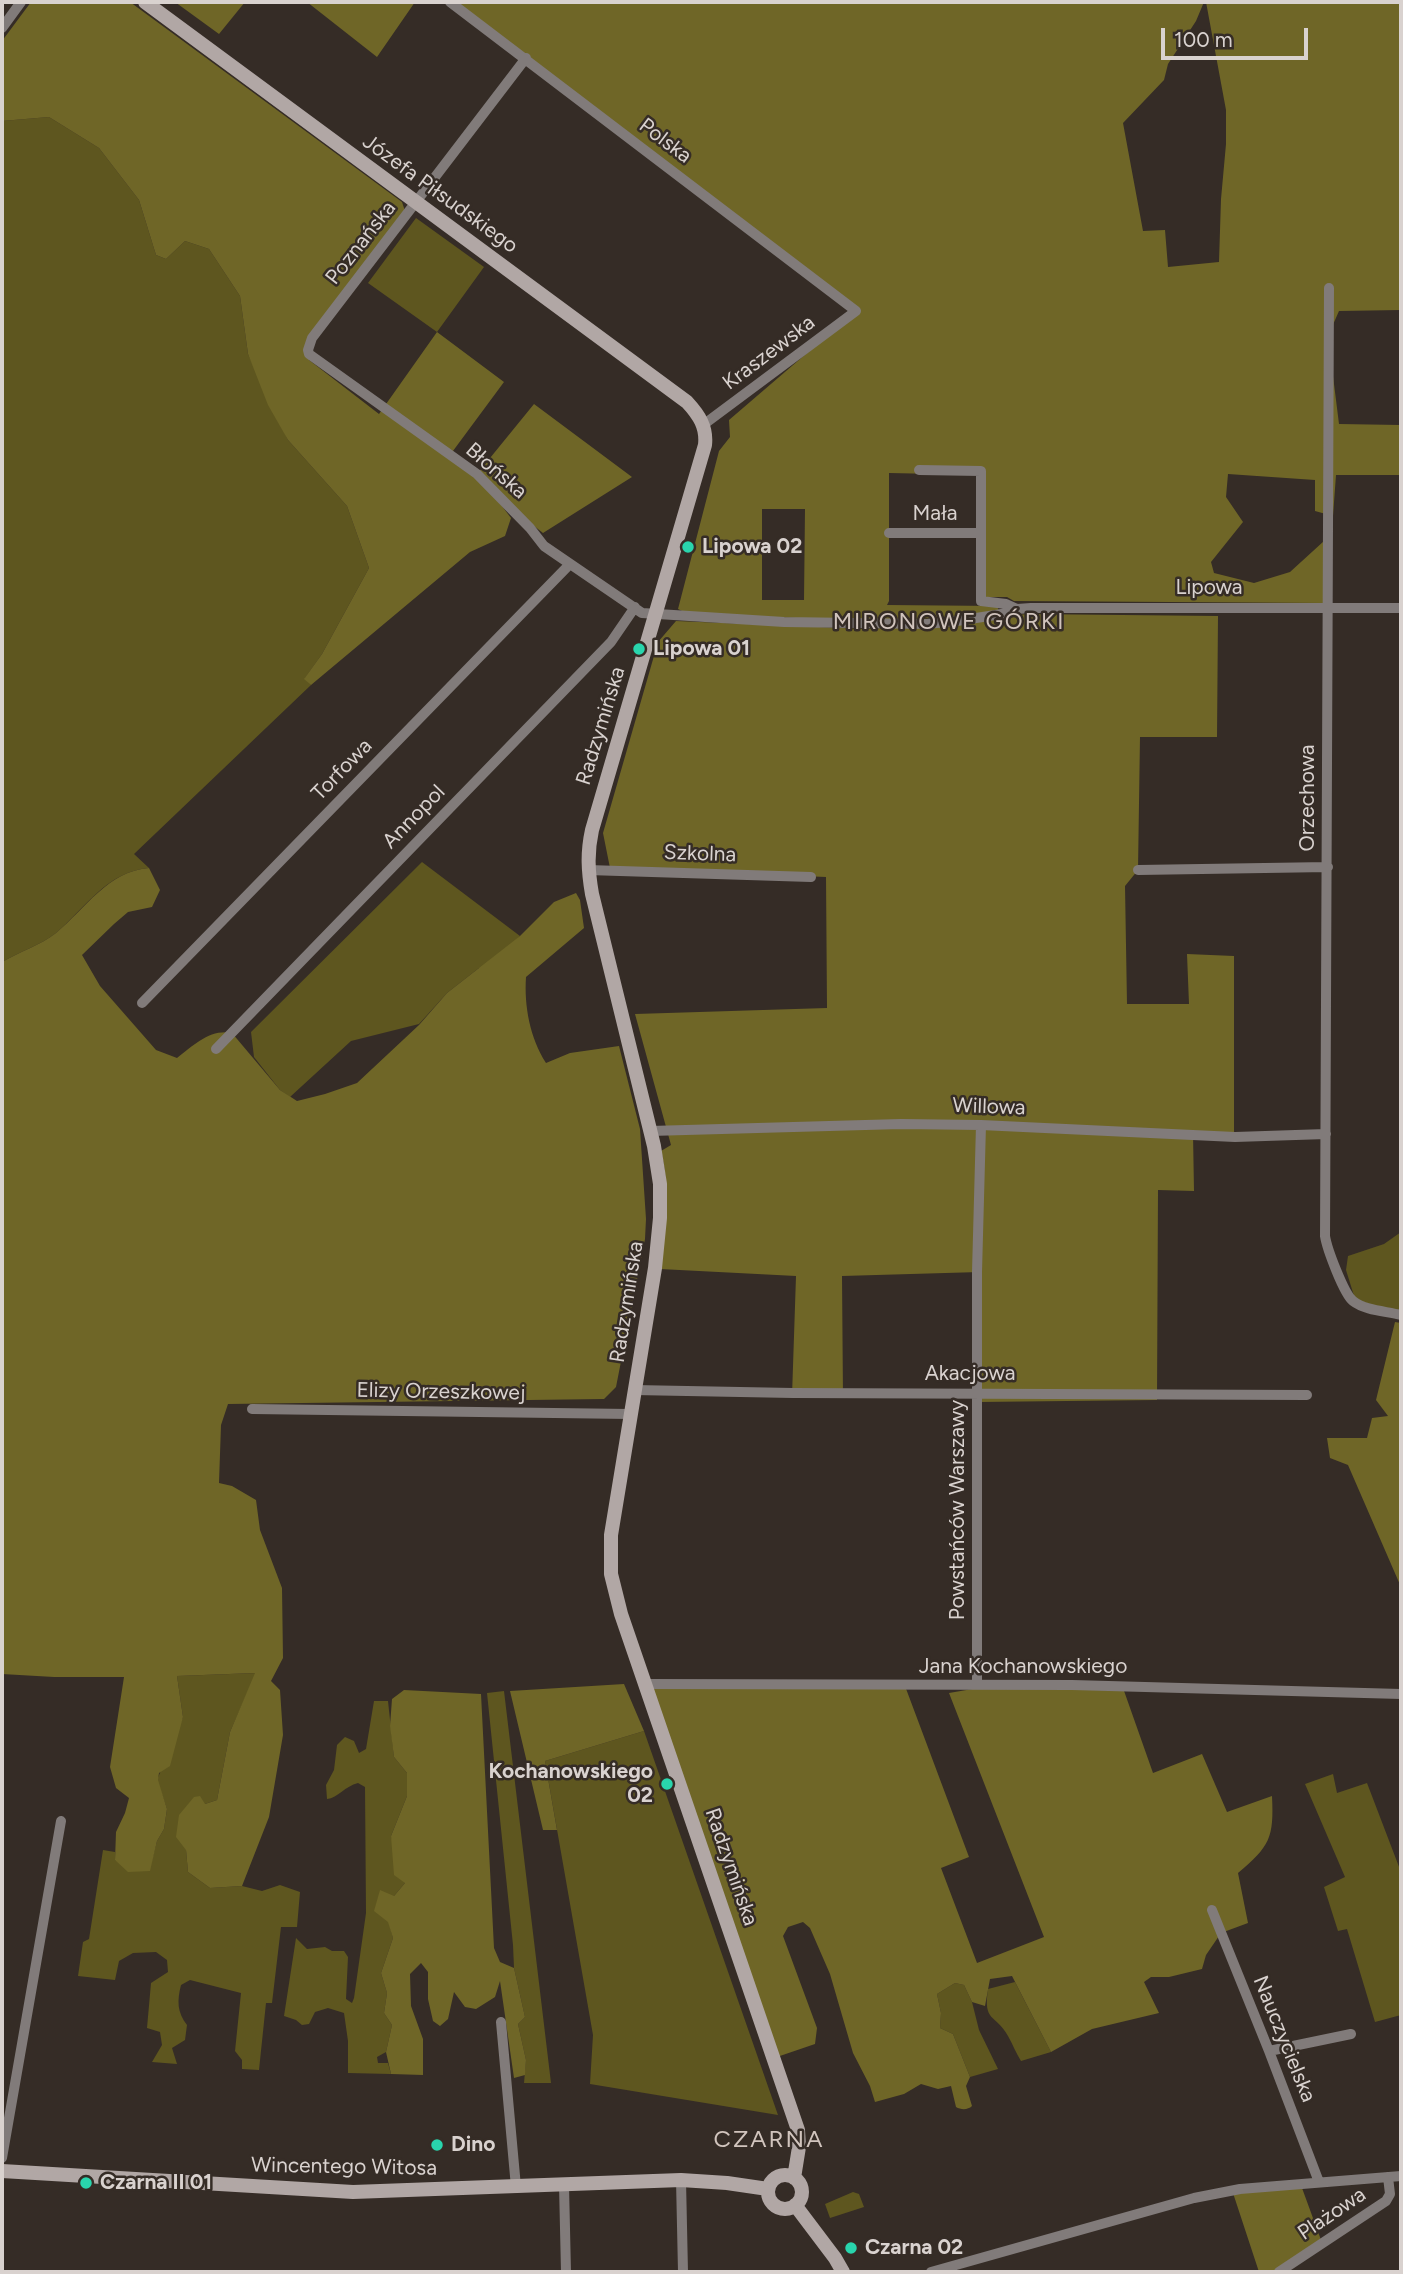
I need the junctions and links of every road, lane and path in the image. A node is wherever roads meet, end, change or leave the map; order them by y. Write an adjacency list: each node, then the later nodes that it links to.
1 (21, 2): 4 (street)
2 (145, 2): 6 (street, Józefa Piłsudskiego)
3 (450, 2): 5 (street, Polska)
4 (2, 28)
5 (526, 58): 6 (street, Poznańska); 8 (street, Polska)
6 (416, 203): 9 (street, Poznańska); 10 (street, Józefa Piłsudskiego)
7 (1329, 288): 16 (street, Orzechowa)
8 (856, 311): 10 (street, Kraszewska)
9 (309, 354): 14 (street, Błońska)
10 (704, 425): 19 (street, Radzymińska)
11 (919, 470): 13 (street, Mała)
12 (889, 533): 13 (street, Mała)
13 (980, 533): 18 (street, Lipowa)
14 (570, 564): 15 (street, Błońska); 24 (street, Torfowa)
15 (635, 607): 19 (street, Błońska); 25 (street, Annopol)
16 (1329, 608): 17 (street, Lipowa); 18 (street, Lipowa); 20 (street, Orzechowa)
17 (1401, 608)
18 (1017, 609): 19 (street, Lipowa)
19 (656, 615): 21 (street, Radzymińska)
20 (1328, 867): 22 (street); 28 (street, Orzechowa)
21 (588, 870): 23 (street, Szkolna); 27 (street, Radzymińska)
22 (1138, 870)
23 (811, 877)
24 (142, 1003)
25 (216, 1049)
26 (981, 1125): 27 (street, Willowa); 28 (street, Willowa); 31 (street, Powstańców Warszawy)
27 (650, 1130): 30 (street, Radzymińska)
28 (1326, 1134): 29 (street, Orzechowa)
29 (1401, 1315)
30 (634, 1390): 31 (street, Akacjowa); 34 (street, Radzymińska)
31 (978, 1393): 32 (street, Akacjowa); 36 (street, Powstańców Warszawy)
32 (1307, 1395)
33 (252, 1409): 34 (street, Elizy Orzeszkowej)
34 (629, 1414): 35 (street, Radzymińska)
35 (645, 1684): 36 (street, Jana Kochanowskiego); 47 (street, Radzymińska)
36 (977, 1685): 37 (street, Jana Kochanowskiego)
37 (1401, 1694)
38 (61, 1821): 43 (street)
39 (1212, 1910): 42 (street, Nauczycielska)
40 (502, 2022): 51 (street)
41 (1351, 2034): 42 (street)
42 (1269, 2051): 49 (street, Nauczycielska)
43 (2, 2158)
44 (2, 2171): 51 (street, Wincentego Witosa)
45 (1401, 2176): 46 (street)
46 (1388, 2177): 49 (street); 58 (street, Plażowa)
47 (794, 2178): 52 (street); 53 (street)
48 (681, 2180): 50 (street, Wincentego Witosa); 52 (street, Wincentego Witosa); 55 (street)
49 (1319, 2182): 57 (street)
50 (564, 2185): 51 (street, Wincentego Witosa); 54 (street)
51 (516, 2187)
52 (768, 2189): 53 (street)
53 (795, 2205): 56 (street)
54 (566, 2272)
55 (683, 2272)
56 (843, 2272)
57 (931, 2272)
58 (1279, 2272)

